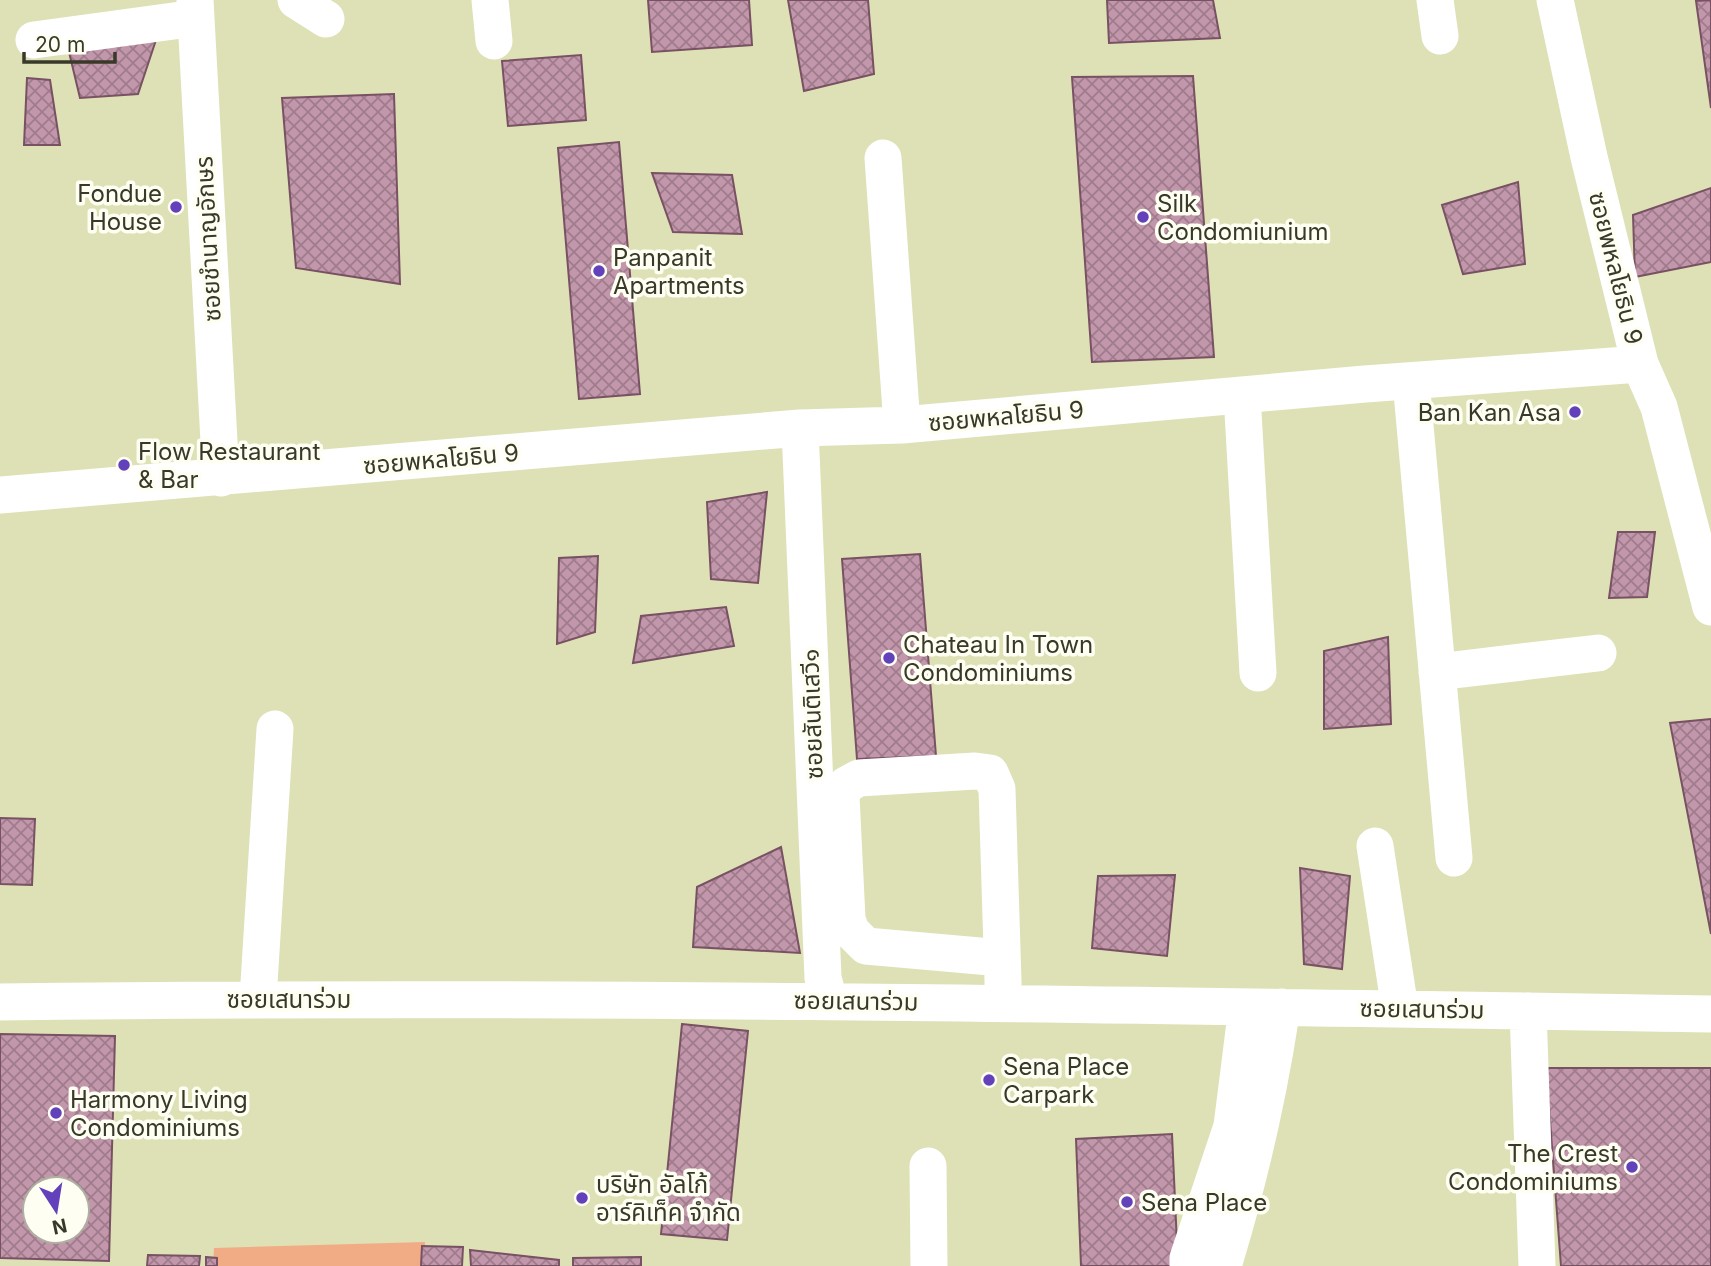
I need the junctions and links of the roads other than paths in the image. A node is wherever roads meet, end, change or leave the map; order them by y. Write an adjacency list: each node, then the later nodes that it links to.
1 (490, 0): 7 (street)
2 (1436, 0): 5 (street)
3 (1555, 0): 9 (street, ซอยพหลโยธิน 9)
4 (196, 9): 6 (street); 14 (street, ซอยชำนาญอักษร)
5 (1440, 36)
6 (34, 40)
7 (494, 41)
8 (883, 159): 12 (street)
9 (1640, 364): 10 (street, ซอยพหลโยธิน 9); 16 (street)
10 (1411, 380): 11 (street, ซอยพหลโยธิน 9); 18 (street)
11 (1242, 395): 12 (street, ซอยพหลโยธิน 9); 19 (street)
12 (902, 425): 13 (street, ซอยพหลโยธิน 9)
13 (800, 428): 14 (street, ซอยพหลโยธิน 9); 25 (street, ซอยสันติเสวี๑)
14 (222, 478): 15 (street, ซอยพหลโยธิน 9)
15 (0, 495)
16 (1711, 607)
17 (1598, 653): 18 (street)
18 (1437, 672): 22 (street)
19 (1258, 673)
20 (275, 729): 24 (street)
21 (1375, 846): 29 (street)
22 (1454, 858)
23 (1002, 958): 23 (street); 27 (street)
24 (258, 999): 25 (street, ซอยเสนาร่วม); 26 (street, ซอยเสนาร่วม)
25 (829, 1000): 27 (street, ซอยเสนาร่วม)
26 (0, 1002)
27 (1003, 1003): 28 (street, ซอยเสนาร่วม)
28 (1265, 1007): 29 (street, ซอยเสนาร่วม); 34 (street); 35 (street)
29 (1400, 1009): 30 (street, ซอยเสนาร่วม)
30 (1528, 1011): 31 (street, ซอยเสนาร่วม); 36 (street)
31 (1711, 1014)
32 (928, 1166): 33 (street)
33 (929, 1266)
34 (1188, 1266)
35 (1223, 1266)
36 (1537, 1266)

